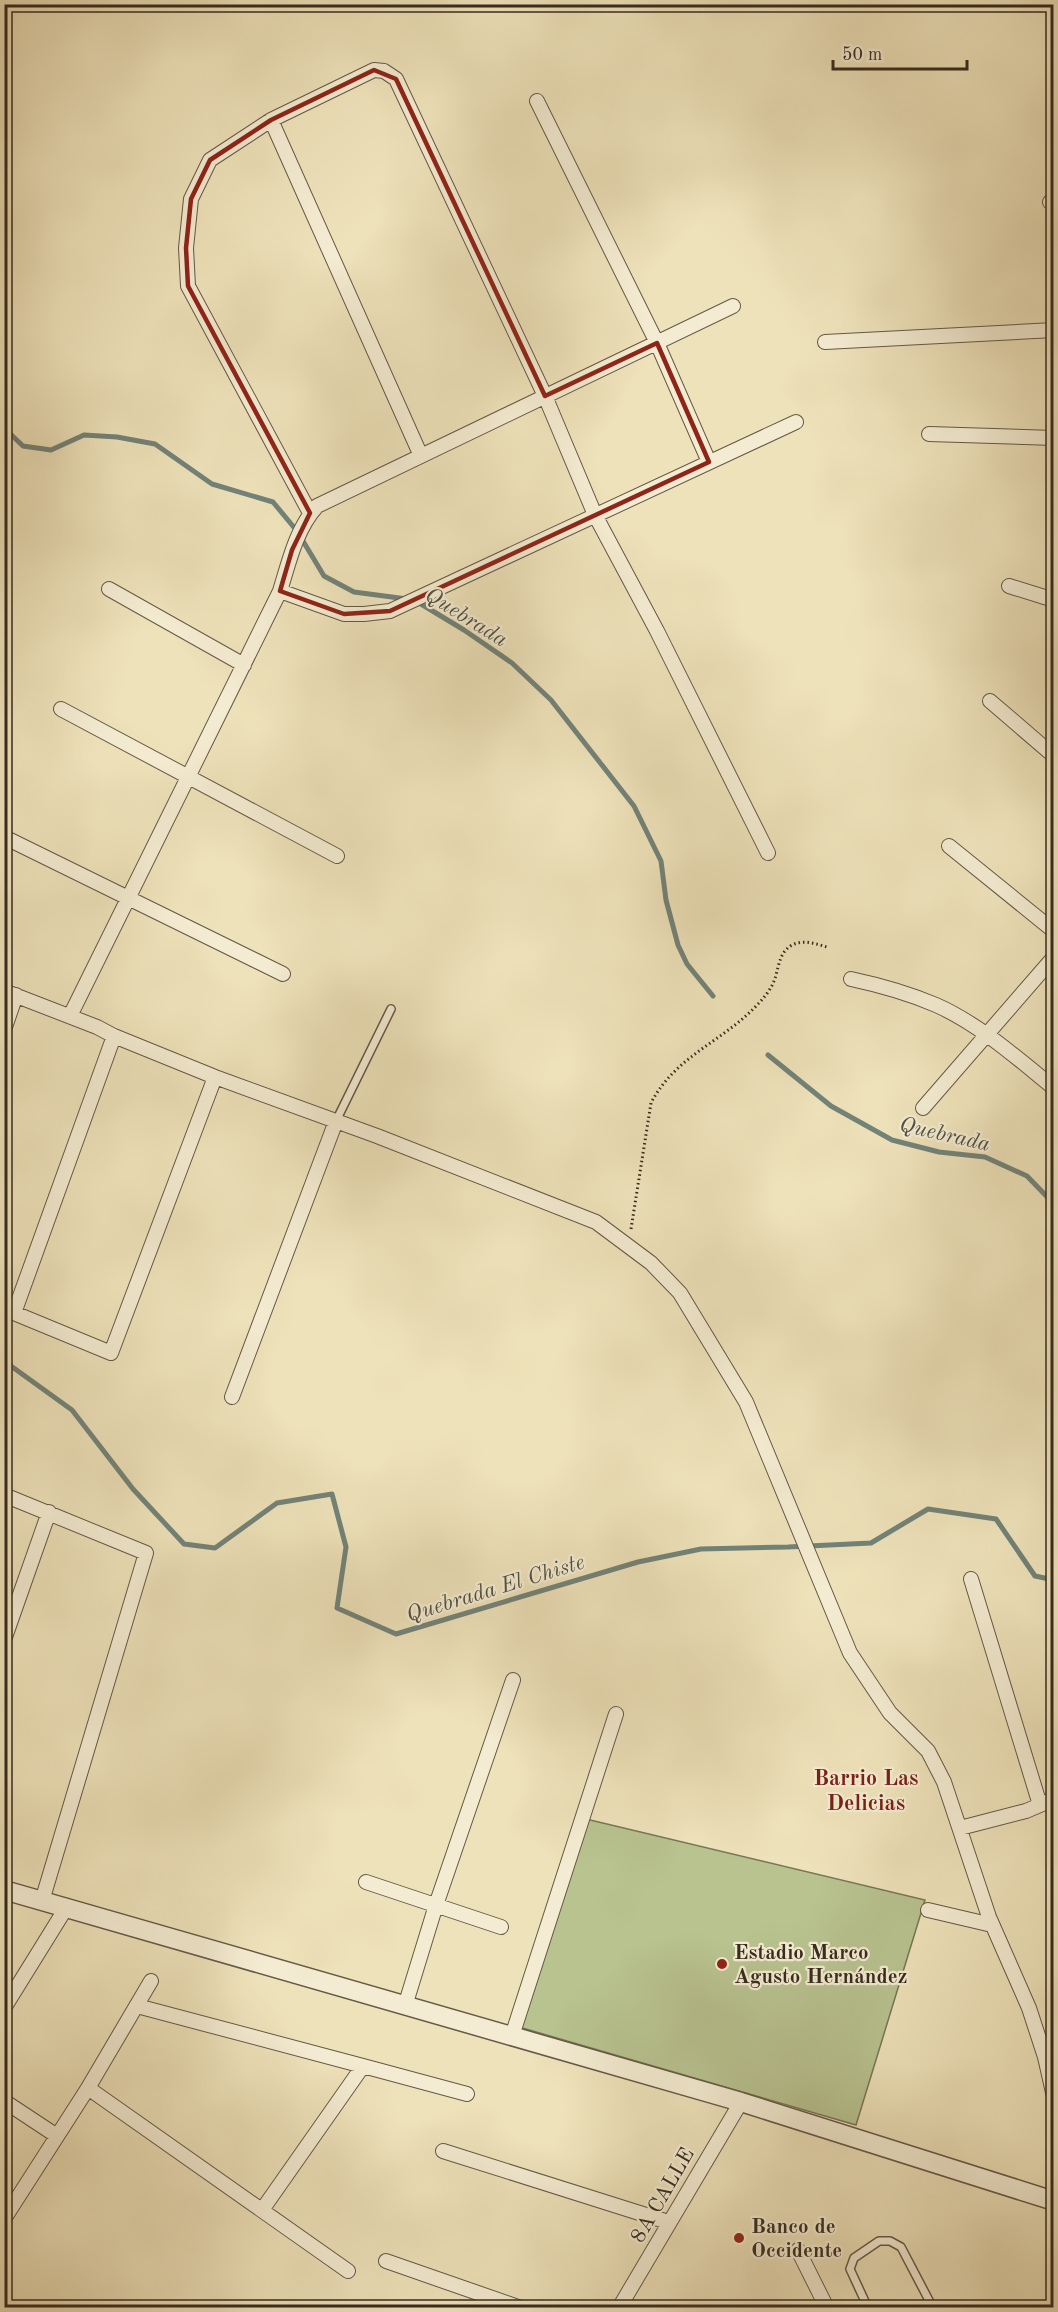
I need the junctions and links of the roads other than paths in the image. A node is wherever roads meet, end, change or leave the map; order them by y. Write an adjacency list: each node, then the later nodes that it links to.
1 (537, 101): 6 (street)
2 (271, 120): 7 (street); 11 (street); 13 (street)
3 (733, 306): 6 (street)
4 (1053, 330): 5 (street)
5 (825, 342)
6 (657, 343): 7 (street); 12 (street)
7 (545, 396): 11 (street); 14 (street)
8 (796, 422): 12 (street)
9 (929, 434): 10 (street)
10 (1053, 438)
11 (421, 456): 13 (street)
12 (709, 462): 14 (street)
13 (310, 513): 17 (street)
14 (595, 515): 17 (street); 26 (street)
15 (1009, 586): 18 (street)
16 (109, 589): 19 (street)
17 (280, 591): 19 (street)
18 (1053, 600)
19 (244, 665): 23 (street)
20 (990, 701): 22 (street)
21 (61, 709): 23 (street)
22 (1053, 756)
23 (189, 777): 27 (street); 28 (street)
24 (4, 837): 28 (street)
25 (949, 846): 29 (street)
26 (768, 853)
27 (337, 856)
28 (129, 898): 31 (street); 35 (street)
29 (1053, 931)
30 (1053, 957): 37 (street)
31 (283, 974)
32 (851, 979): 37 (street)
33 (10, 993): 35 (street); 36 (street)
34 (391, 1009): 42 (lane)
35 (70, 1016): 38 (street)
36 (4, 1030)
37 (986, 1034): 40 (street); 41 (street)
38 (114, 1036): 39 (street); 39 (street)
39 (215, 1077): 42 (street)
40 (1053, 1088)
41 (923, 1108)
42 (336, 1121): 43 (street); 52 (street)
43 (232, 1397)
44 (4, 1495): 45 (street)
45 (49, 1512): 47 (street); 55 (street)
46 (971, 1579): 51 (street)
47 (4, 1640)
48 (513, 1680): 56 (street)
49 (616, 1714): 65 (street)
50 (1053, 1799): 51 (street)
51 (1040, 1805): 52 (street)
52 (960, 1828): 59 (street)
53 (366, 1882): 56 (street)
54 (4, 1890): 55 (street)
55 (42, 1901): 57 (street)
56 (436, 1905): 60 (street); 63 (street)
57 (66, 1908): 63 (street); 64 (street)
58 (928, 1910): 59 (street)
59 (992, 1925): 69 (street)
60 (501, 1927)
61 (151, 1982): 62 (street)
62 (137, 2006): 66 (street); 67 (street)
63 (405, 2006): 65 (street)
64 (4, 2008)
65 (512, 2036): 71 (street)
66 (363, 2066): 68 (street); 75 (street)
67 (88, 2088): 72 (street); 75 (street)
68 (467, 2094)
69 (1053, 2097)
70 (4, 2101): 72 (street)
71 (741, 2102): 74 (street); 77 (street, 8A CALLE)
72 (57, 2136): 76 (street)
73 (443, 2151): 77 (street)
74 (1053, 2201)
75 (262, 2210): 80 (street)
76 (4, 2219)
77 (668, 2222): 82 (street, 8A CALLE)
78 (798, 2250): 83 (street)
79 (386, 2261): 81 (street)
80 (348, 2271)
81 (521, 2307)
82 (619, 2307)
83 (827, 2307)
84 (868, 2307): 85 (lane)
85 (933, 2307)

